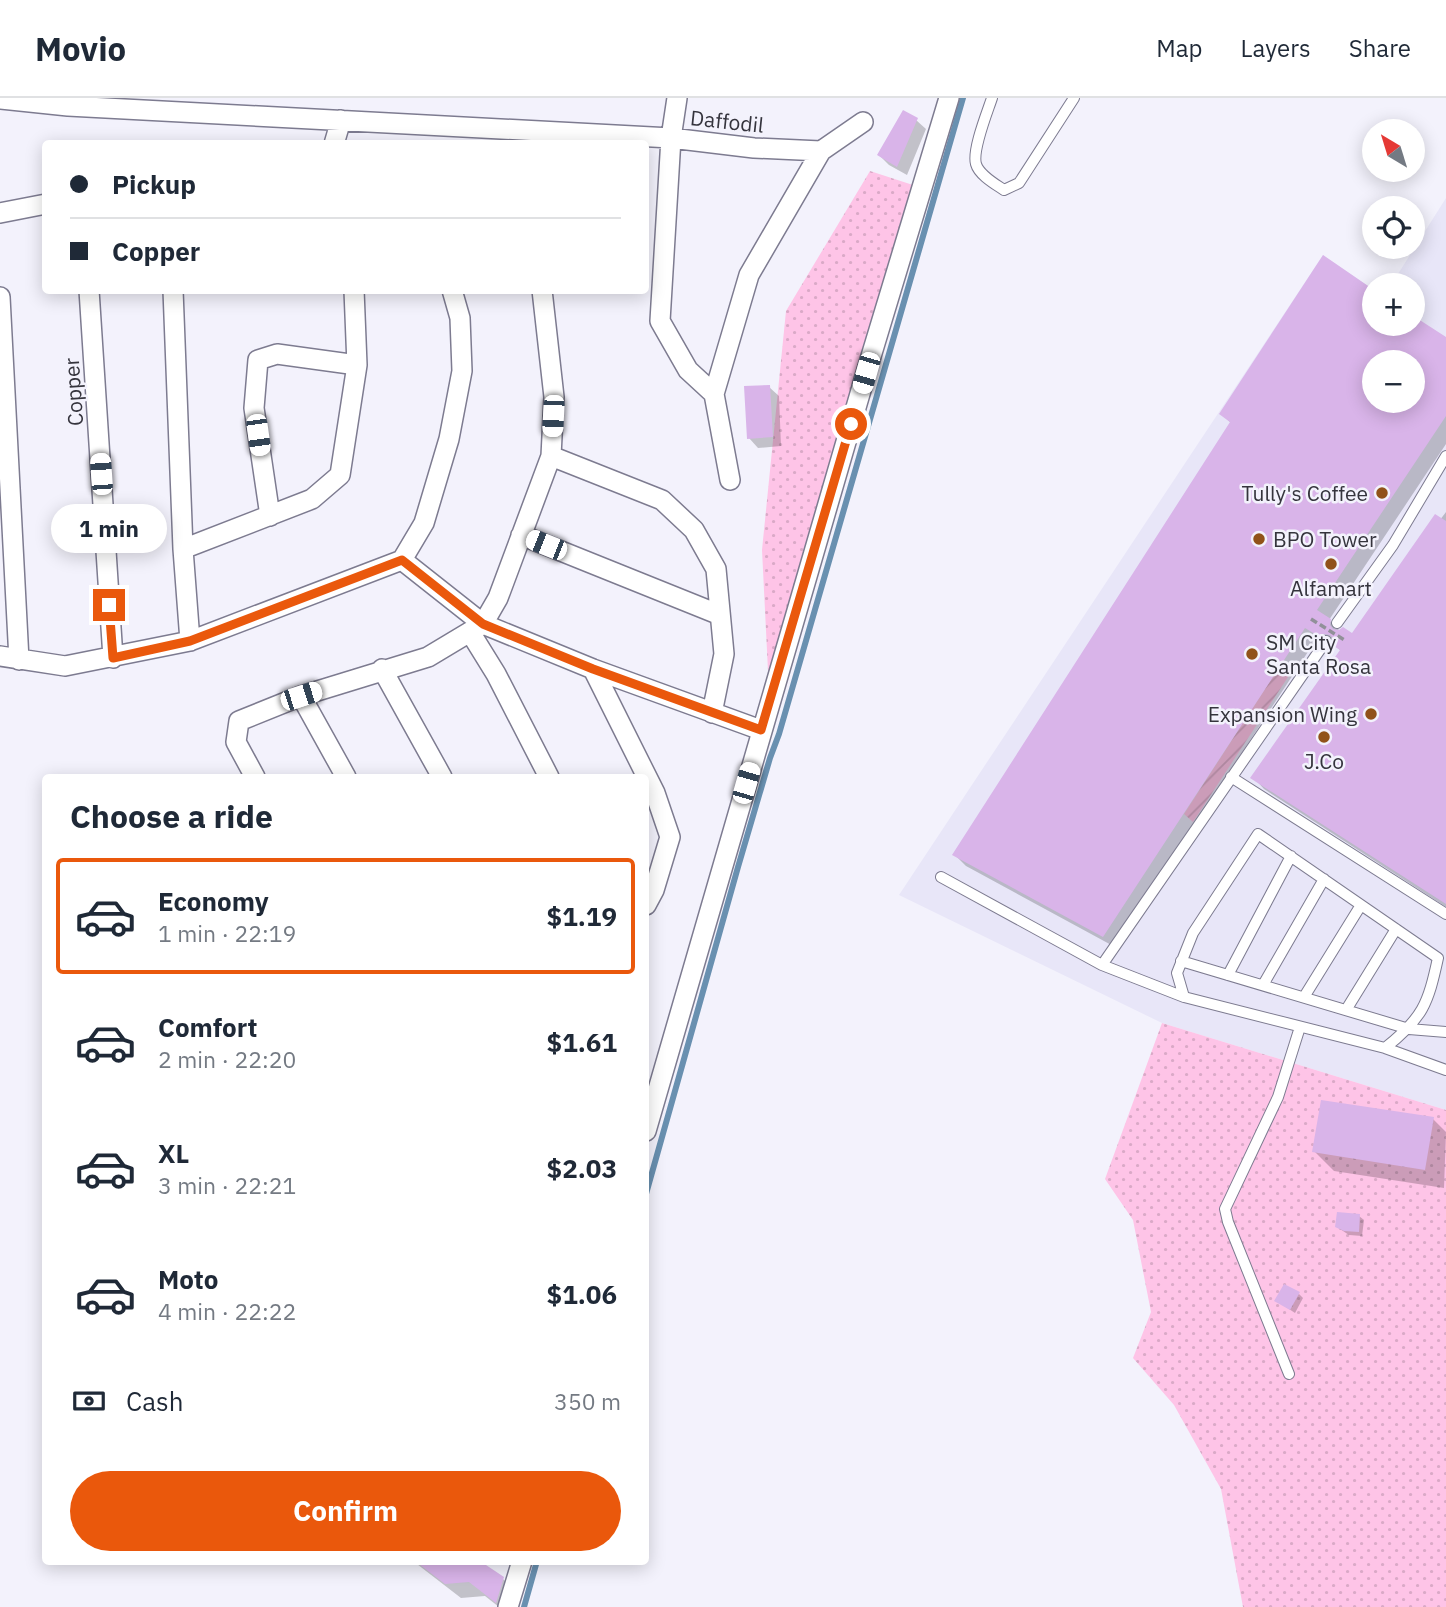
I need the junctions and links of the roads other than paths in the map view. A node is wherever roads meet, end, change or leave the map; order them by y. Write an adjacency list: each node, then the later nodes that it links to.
1 (677, 98): 9 (street)
2 (949, 98): 40 (street)
3 (992, 98): 4 (lane)
4 (1074, 98)
5 (0, 99): 6 (street, Daffodil)
6 (341, 120): 8 (street, Daffodil); 10 (street)
7 (863, 122): 11 (street)
8 (504, 137): 9 (street, Daffodil)
9 (671, 138): 11 (street, Daffodil); 21 (street)
10 (335, 140)
11 (821, 151): 21 (street)
12 (42, 205): 13 (street)
13 (0, 213)
14 (89, 294): 35 (street, Copper)
15 (173, 294): 27 (street)
16 (354, 294): 20 (street)
17 (453, 294): 28 (street)
18 (542, 294): 22 (street)
19 (0, 297): 34 (street)
20 (357, 365): 25 (street); 25 (street)
21 (714, 394): 24 (street)
22 (551, 456): 26 (street); 29 (street)
23 (1446, 456): 30 (lane)
24 (730, 480)
25 (270, 516): 27 (street)
26 (522, 535): 29 (street); 31 (street)
27 (183, 549): 32 (street)
28 (402, 560): 31 (street); 32 (street)
29 (720, 615): 39 (street)
30 (1336, 623)
31 (476, 628): 36 (street); 37 (street); 44 (street)
32 (190, 641): 35 (street)
33 (1326, 641): 46 (lane)
34 (10, 658): 35 (street)
35 (113, 658)
36 (382, 669): 38 (street); 43 (street)
37 (593, 669): 39 (street); 45 (street)
38 (301, 696): 41 (street); 42 (street)
39 (712, 713): 40 (street)
40 (761, 730): 68 (street)
41 (253, 774)
42 (344, 774)
43 (440, 774)
44 (547, 774)
45 (646, 774)
46 (1231, 778): 53 (lane); 57 (lane)
47 (649, 781): 51 (street)
48 (1291, 856): 50 (lane); 56 (lane); 58 (lane)
49 (941, 877): 57 (lane)
50 (1324, 879): 52 (lane); 59 (lane)
51 (649, 899)
52 (1361, 905): 54 (lane); 61 (lane)
53 (1446, 914)
54 (1396, 929): 55 (lane); 62 (lane)
55 (1442, 960): 64 (lane)
56 (1181, 961): 58 (lane); 60 (lane)
57 (1102, 965): 60 (lane)
58 (1228, 975): 59 (lane)
59 (1263, 985): 61 (lane)
60 (1184, 996): 63 (lane)
61 (1304, 998): 62 (lane)
62 (1346, 1010): 64 (lane)
63 (1300, 1027): 66 (lane); 69 (lane)
64 (1409, 1029): 65 (lane); 66 (lane)
65 (1446, 1032)
66 (1385, 1048): 67 (lane)
67 (1446, 1070)
68 (649, 1121)
69 (1289, 1374)
70 (521, 1565): 71 (street)
71 (509, 1607)

